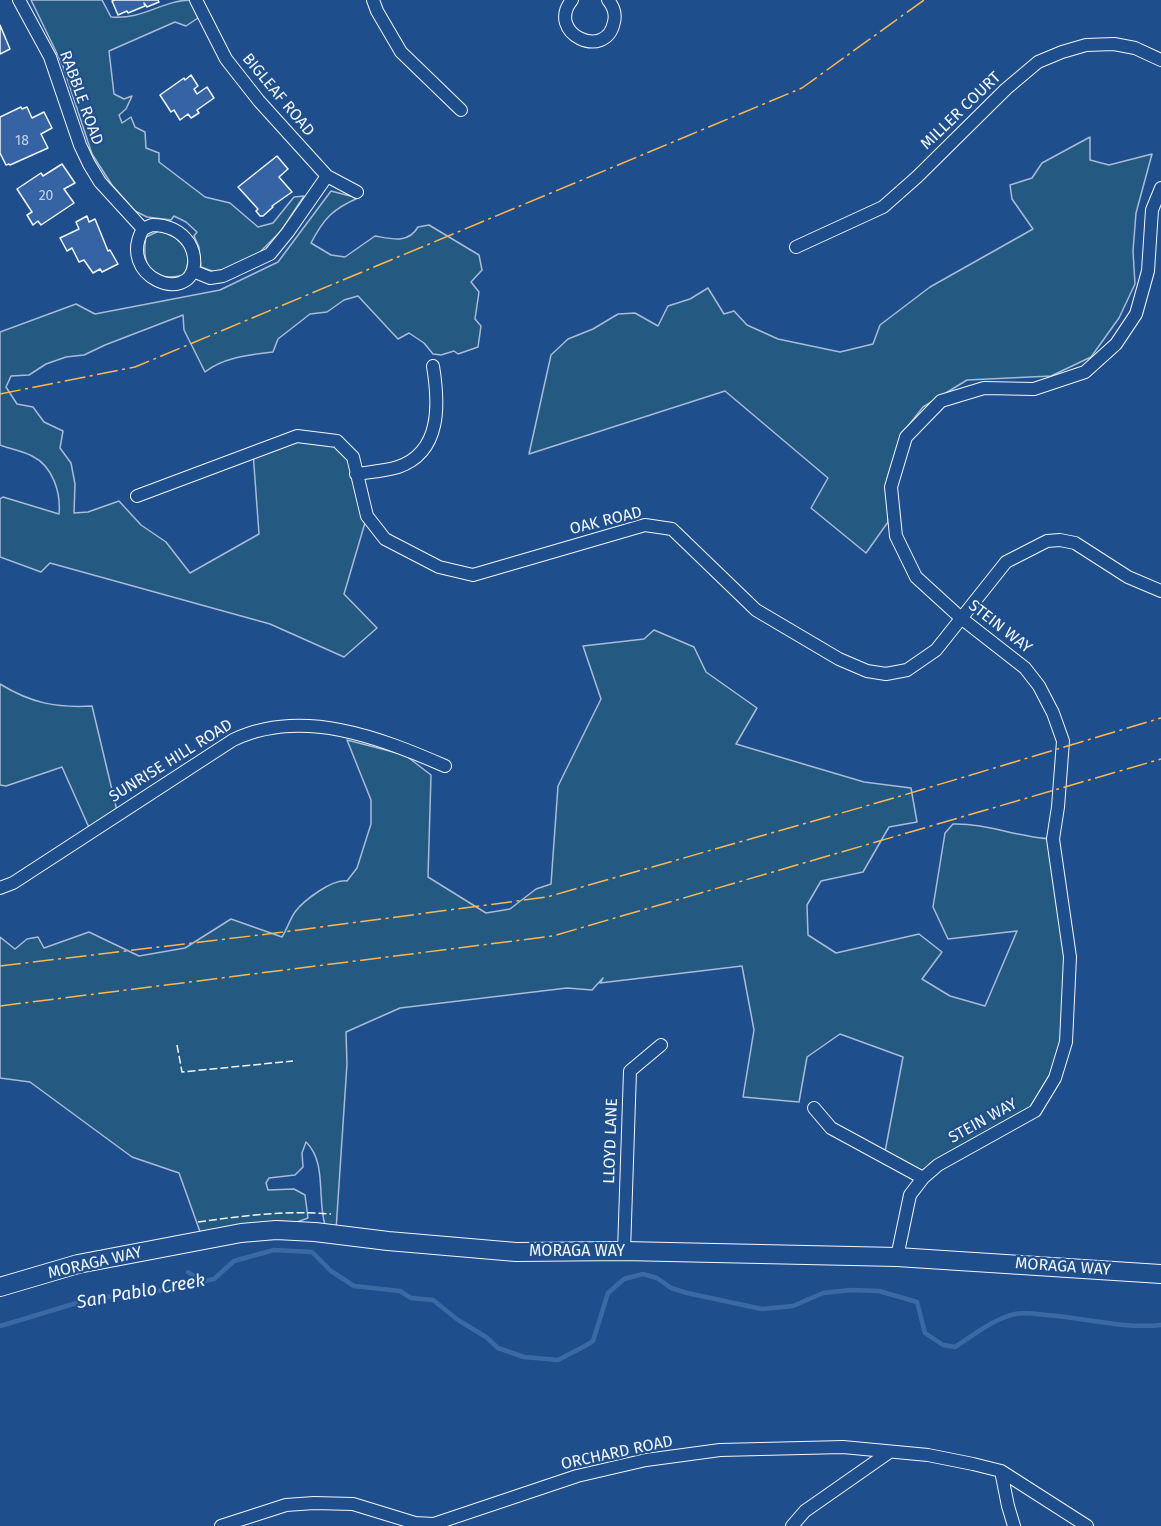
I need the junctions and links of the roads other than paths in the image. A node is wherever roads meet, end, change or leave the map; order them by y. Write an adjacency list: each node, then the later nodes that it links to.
1 (19, 0): 11 (street, RABBLE ROAD)
2 (196, 0): 8 (street, BIGLEAF ROAD)
3 (373, 0): 7 (street)
4 (572, 0): 5 (street)
5 (608, 0)
6 (1161, 60): 12 (street, MILLER COURT)
7 (461, 110)
8 (327, 176): 10 (street, BIGLEAF ROAD); 13 (street)
9 (1161, 188): 18 (street, STEIN WAY)
10 (357, 192)
11 (143, 229): 13 (street); 13 (street)
12 (796, 247)
13 (193, 271)
14 (433, 366): 15 (street)
15 (356, 474): 16 (street, OAK ROAD); 18 (street, OAK ROAD)
16 (137, 496)
17 (1161, 591): 18 (street, OAK ROAD)
18 (960, 618): 23 (street, STEIN WAY)
19 (446, 766): 20 (street, SUNRISE HILL ROAD)
20 (0, 888)
21 (661, 1045): 24 (street, LLOYD LANE)
22 (814, 1108): 23 (street)
23 (923, 1178): 25 (street, STEIN WAY)
24 (624, 1251): 25 (main road, MORAGA WAY); 27 (main road, MORAGA WAY)
25 (897, 1257): 26 (main road, MORAGA WAY)
26 (1161, 1274)
27 (0, 1287)
28 (888, 1452): 29 (street, ORCHARD ROAD); 30 (street, ORCHARD ROAD); 31 (street)
29 (1001, 1471): 32 (street); 33 (street, ORCHARD ROAD)
30 (221, 1526)
31 (792, 1526)
32 (1014, 1526)
33 (1087, 1526)

